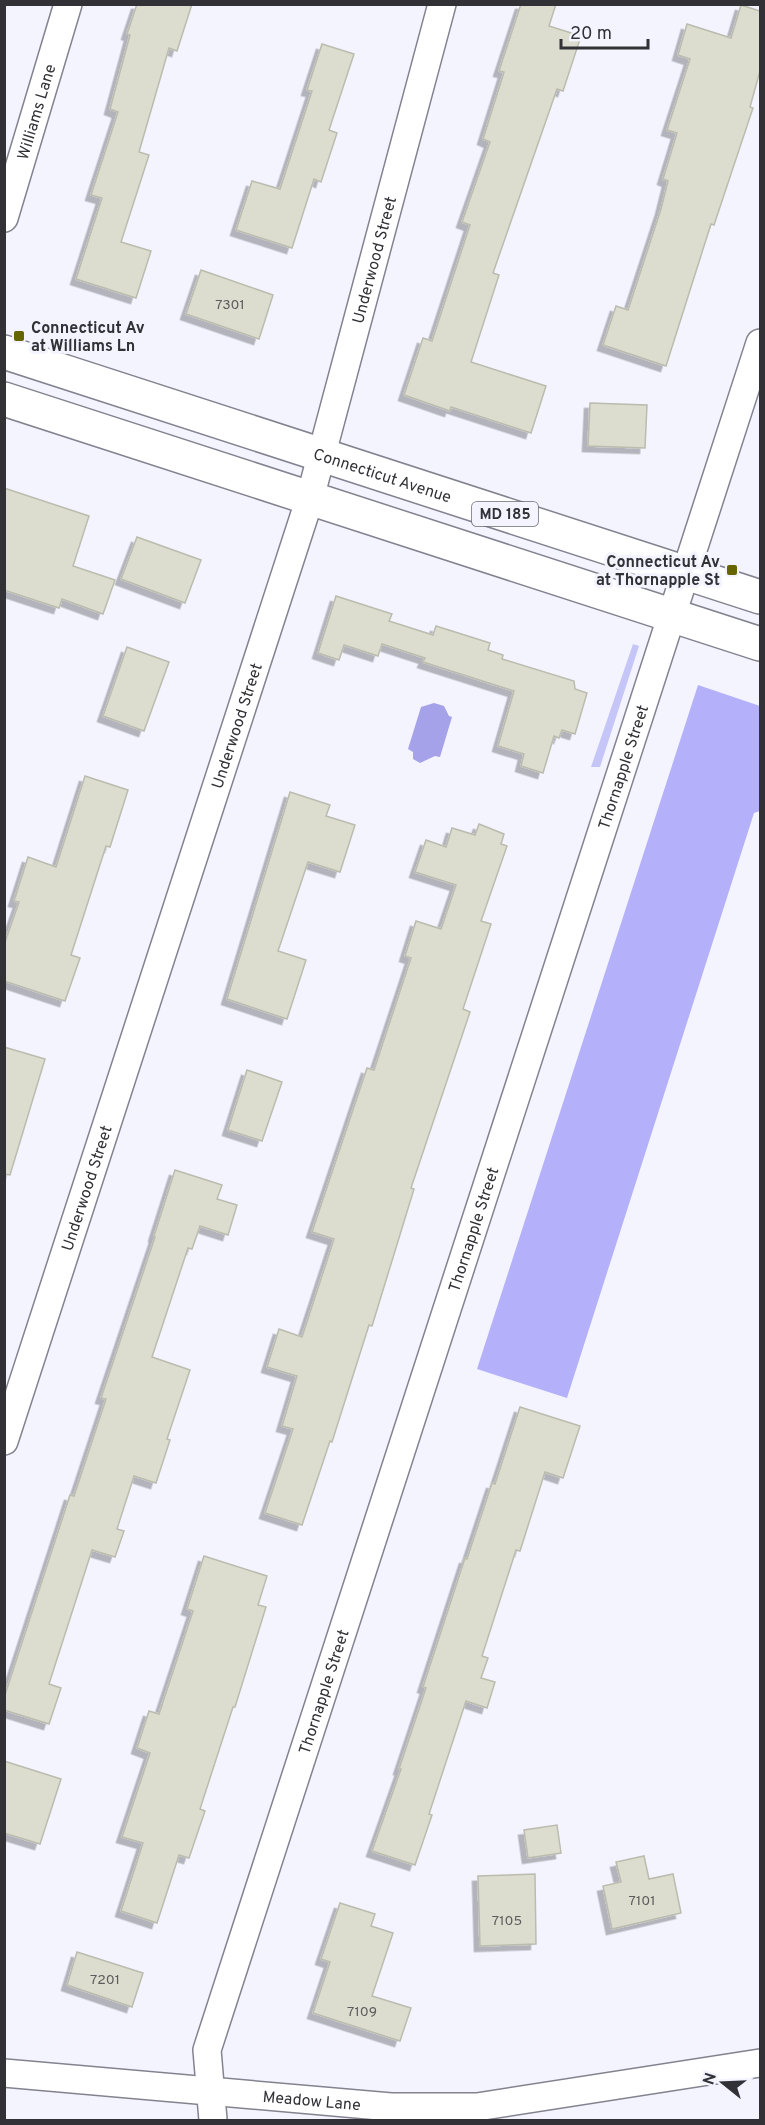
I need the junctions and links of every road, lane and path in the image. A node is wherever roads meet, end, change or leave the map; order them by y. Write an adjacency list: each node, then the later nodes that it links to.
1 (68, 4): 3 (street, Williams Lane)
2 (442, 4): 7 (street, Underwood Street)
3 (4, 218)
4 (760, 343): 9 (street, Thornapple Street)
5 (4, 352): 7 (main road, Connecticut Avenue / MD 185)
6 (4, 399): 8 (main road, MD 185)
7 (323, 455): 8 (street, Underwood Street); 9 (main road, Connecticut Avenue / MD 185)
8 (310, 498): 11 (main road, MD 185); 13 (street, Underwood Street)
9 (687, 573): 10 (main road, Connecticut Avenue / MD 185); 11 (street, Thornapple Street)
10 (760, 597)
11 (672, 616): 12 (main road, MD 185); 16 (street, Thornapple Street)
12 (760, 644)
13 (4, 1441)
14 (760, 2063): 16 (street, Meadow Lane)
15 (4, 2073): 16 (street, Meadow Lane)
16 (210, 2090): 17 (street, Thornapple Street)
17 (213, 2121)

